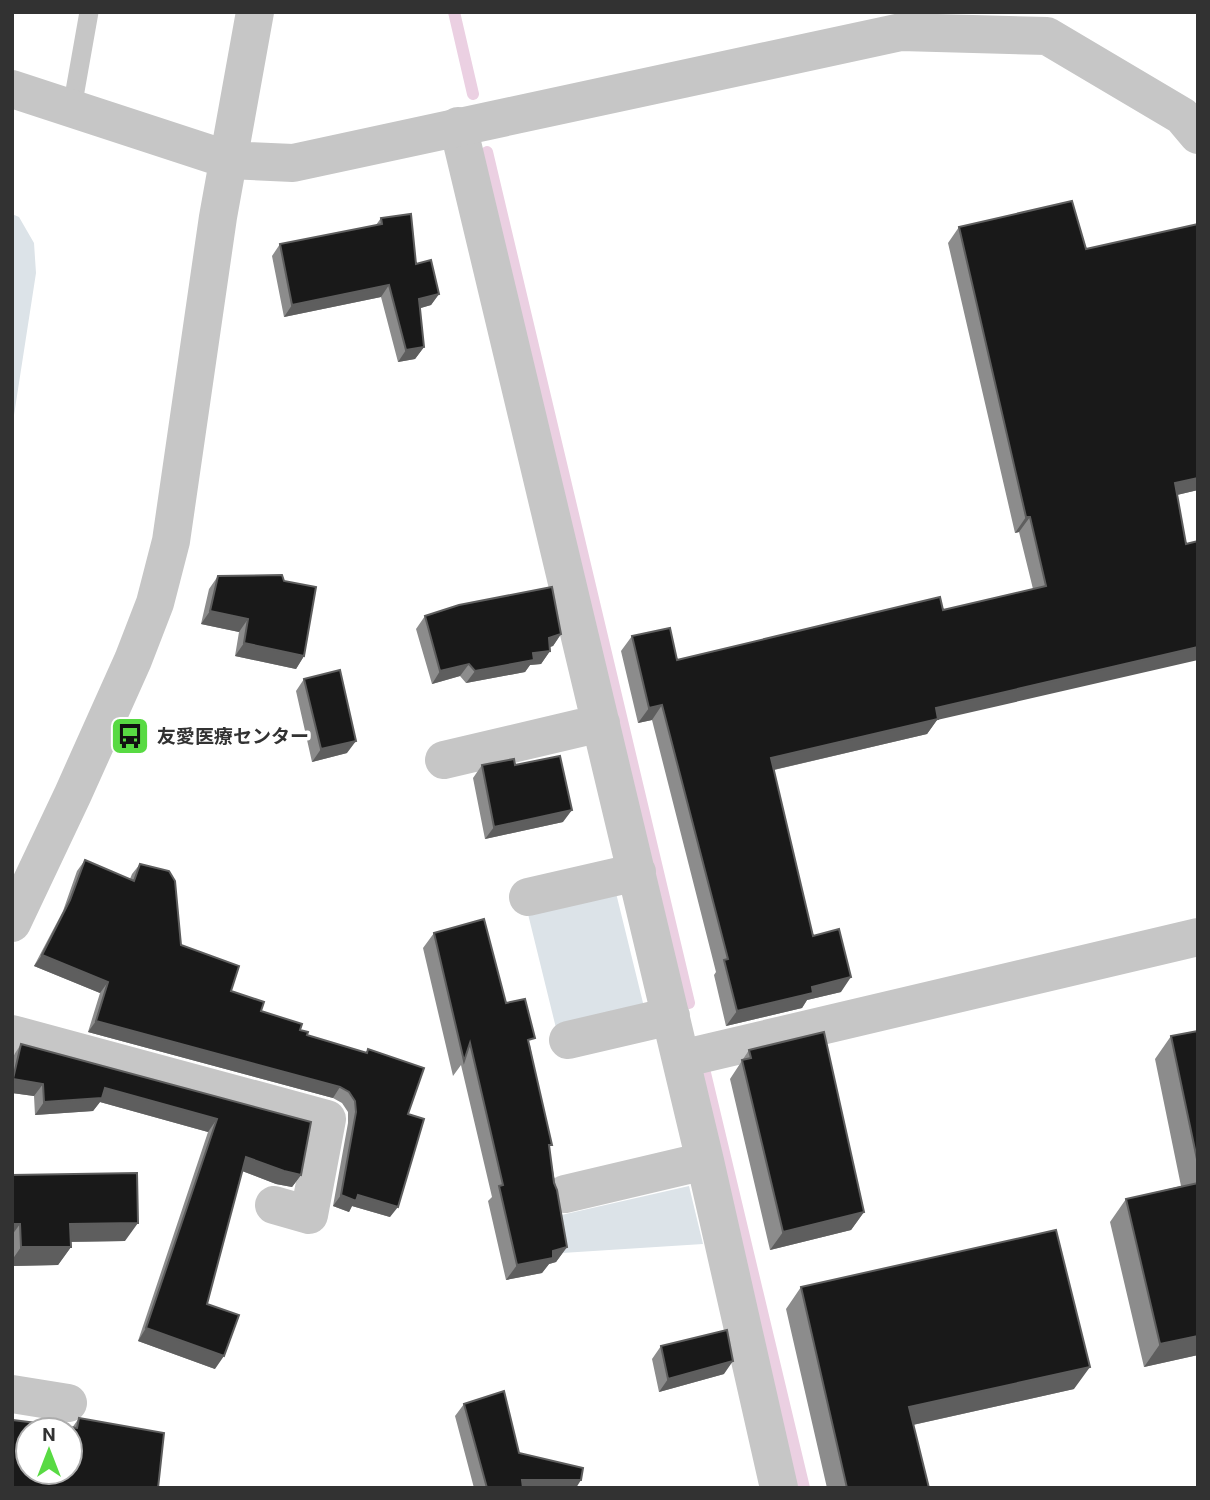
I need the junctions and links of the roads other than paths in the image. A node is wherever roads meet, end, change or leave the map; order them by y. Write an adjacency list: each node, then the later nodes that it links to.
1 (89, 12): 4 (lane)
2 (255, 12): 7 (street)
3 (12, 89): 4 (street)
4 (72, 108): 7 (street)
5 (458, 126): 6 (street); 7 (street); 8 (street)
6 (1198, 135)
7 (229, 160): 12 (street)
8 (601, 723): 9 (street); 10 (street)
9 (444, 760)
10 (637, 872): 11 (street); 14 (street)
11 (528, 897)
12 (12, 923)
13 (1198, 937): 17 (street)
14 (671, 1016): 16 (street); 17 (street)
15 (12, 1034): 20 (street)
16 (568, 1040)
17 (681, 1059): 18 (street)
18 (705, 1161): 19 (street); 23 (street)
19 (565, 1194)
20 (274, 1205)
21 (12, 1394): 22 (street)
22 (68, 1403)
23 (779, 1488)

